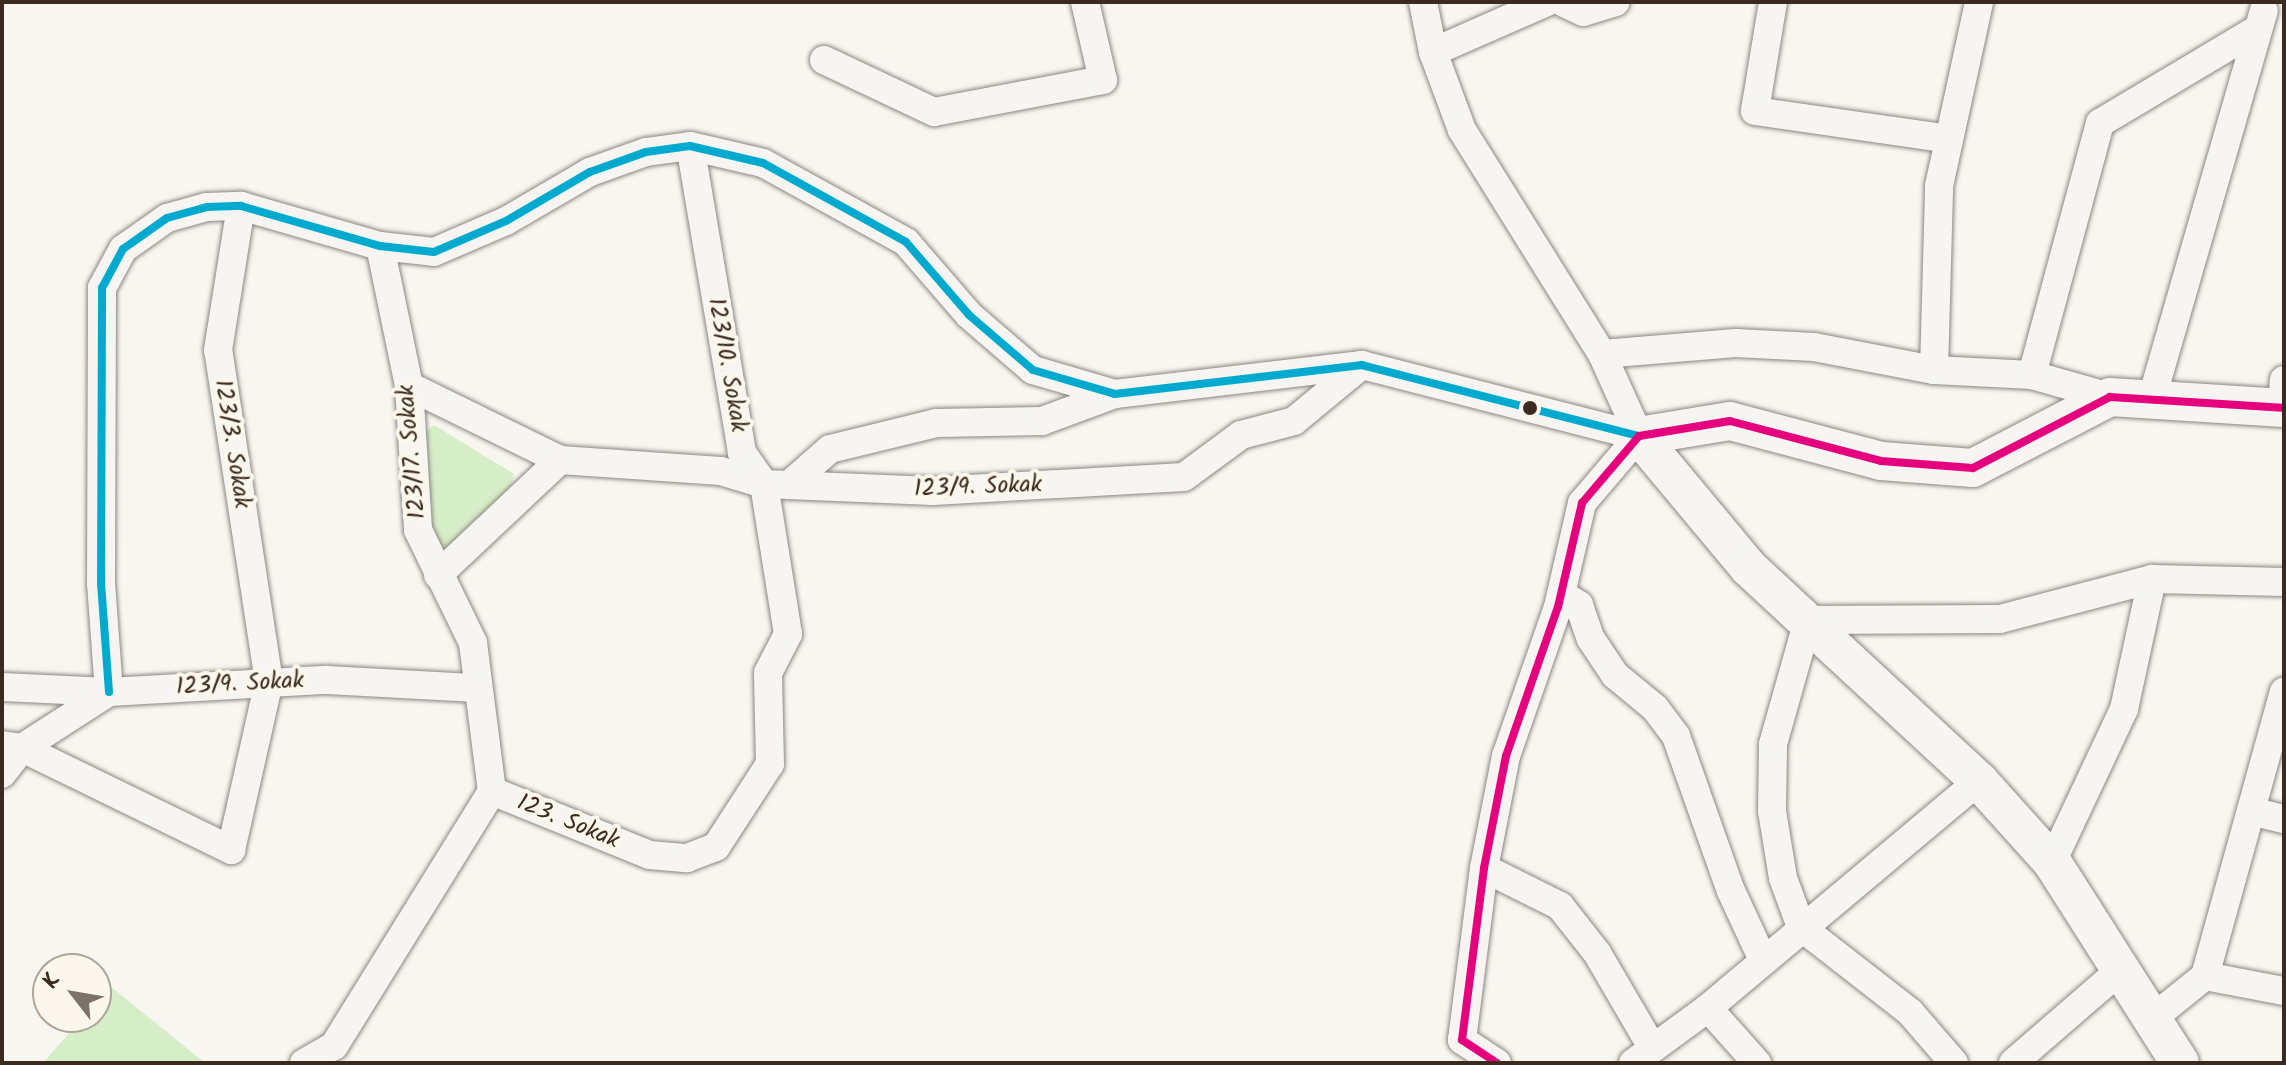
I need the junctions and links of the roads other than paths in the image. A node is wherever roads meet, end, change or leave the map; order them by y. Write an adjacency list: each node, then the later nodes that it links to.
1 (1085, 2): 10 (street)
2 (1423, 2): 9 (street)
3 (1547, 2): 9 (street)
4 (1562, 2): 5 (street)
5 (1615, 2)
6 (1773, 2): 11 (street)
7 (1979, 2): 11 (street)
8 (2266, 15): 18 (street); 22 (street)
9 (1433, 52): 15 (street)
10 (824, 60)
11 (1949, 139): 17 (street)
12 (690, 146): 14 (street); 20 (street); 26 (street, 123/10. Sokak)
13 (241, 206): 14 (street); 32 (street, 123/3. Sokak); 35 (street)
14 (380, 246): 19 (street, 123/17. Sokak)
15 (1602, 354): 17 (street); 24 (street)
16 (1362, 365): 20 (street); 24 (street); 26 (street, 123/9. Sokak)
17 (1934, 370): 18 (street)
18 (2032, 375): 21 (street)
19 (409, 386): 25 (street, 123/9. Sokak); 27 (street, 123/17. Sokak)
20 (1115, 394): 26 (street)
21 (2110, 397): 22 (street); 24 (street)
22 (2152, 398): 23 (street)
23 (2283, 398)
24 (1639, 436): 30 (street); 31 (street)
25 (560, 460): 26 (street, 123/9. Sokak); 27 (street)
26 (777, 484): 38 (street, 123/10. Sokak)
27 (438, 575): 34 (street, 123/17. Sokak)
28 (2152, 579): 29 (street); 31 (street); 44 (street)
29 (2284, 582)
30 (1561, 594): 45 (street); 47 (street)
31 (1808, 620): 40 (street); 46 (street)
32 (269, 682): 34 (street, 123/9. Sokak); 35 (street, 123/9. Sokak); 37 (street)
33 (2, 687): 35 (street, 123/9. Sokak)
34 (477, 688): 41 (street, 123/17. Sokak)
35 (109, 692): 37 (street)
36 (2284, 692): 42 (street)
37 (12, 746): 39 (street)
38 (770, 764): 41 (street, 123. Sokak)
39 (2, 774)
40 (1979, 781): 44 (street); 46 (street)
41 (492, 791): 55 (street, 123. Sokak)
42 (2255, 812): 43 (street); 49 (street)
43 (2284, 819)
44 (2052, 862): 48 (street)
45 (1484, 868): 53 (street); 54 (street)
46 (1801, 927): 47 (street); 58 (street)
47 (1763, 960): 51 (street)
48 (2118, 972): 52 (street); 59 (street)
49 (2205, 976): 50 (street); 52 (street)
50 (2284, 991)
51 (1708, 1008): 54 (street); 57 (street)
52 (2153, 1018): 60 (street)
53 (1458, 1052): 56 (street)
54 (1642, 1055)
55 (304, 1063)
56 (1497, 1063)
57 (1757, 1063)
58 (1954, 1063)
59 (2013, 1063)
60 (2180, 1063)

